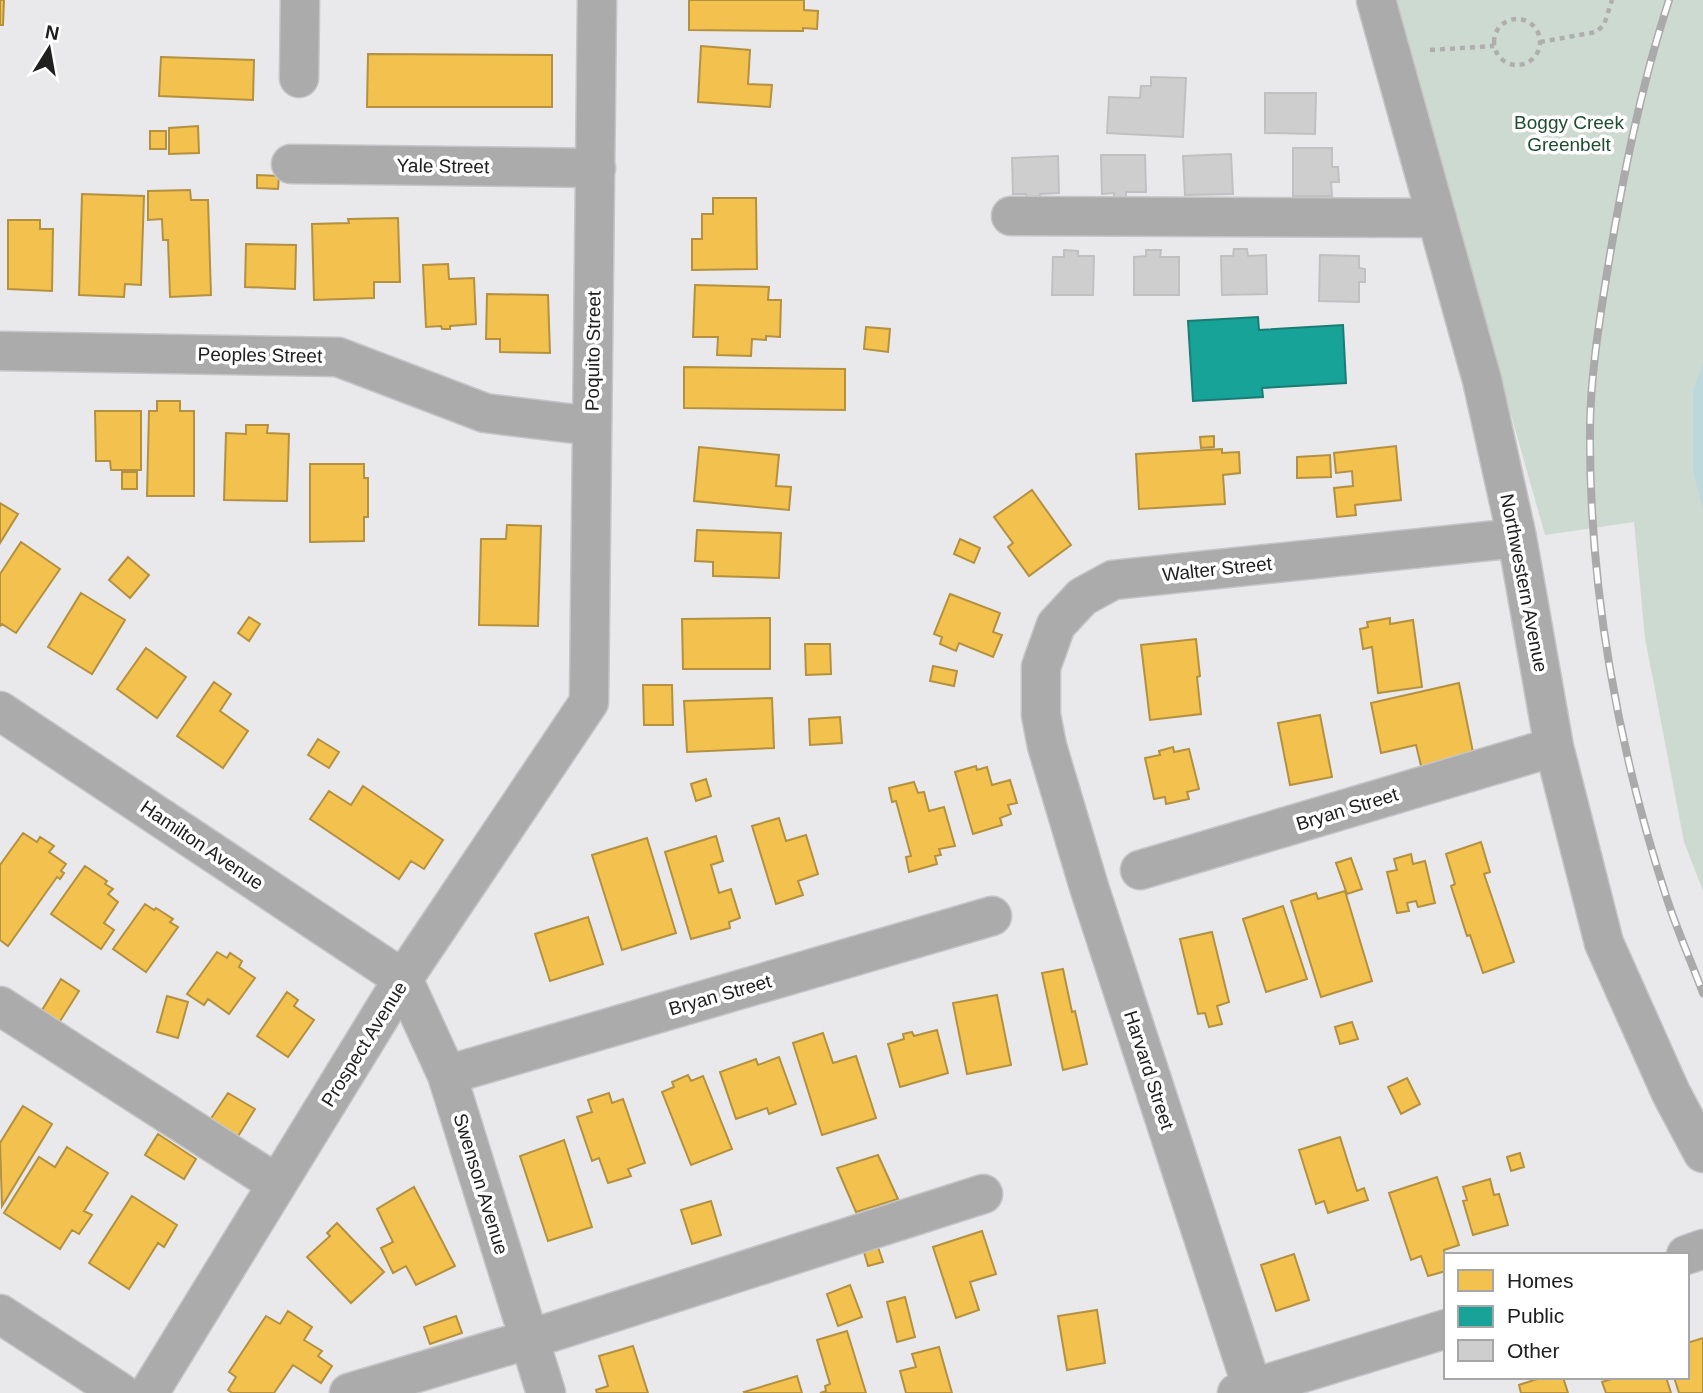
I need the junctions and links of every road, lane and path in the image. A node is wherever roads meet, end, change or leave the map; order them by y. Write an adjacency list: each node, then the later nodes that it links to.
1 (300, 0): 8 (street)
2 (597, 0): 10 (street, Poquito Street)
3 (1376, 0): 7 (street, Northwestern Avenue)
4 (1612, 0): 5 (path)
5 (1540, 42): 6 (path); 6 (path)
6 (1494, 46): 7 (path)
7 (1391, 55): 12 (street, Northwestern Avenue)
8 (299, 78)
9 (291, 164): 10 (street, Yale Street)
10 (596, 168): 14 (street, Poquito Street)
11 (1011, 216): 12 (street)
12 (1437, 218): 15 (street, Northwestern Avenue)
13 (0, 351): 14 (street, Peoples Street)
14 (592, 426): 16 (street, Poquito Street)
15 (1517, 538): 18 (street, Walter Street); 19 (street, Northwestern Avenue)
16 (589, 702): 22 (street, Prospect Avenue)
17 (0, 711): 22 (street, Hamilton Avenue)
18 (1047, 746): 31 (street, Harvard Street)
19 (1554, 747): 20 (street, Bryan Street); 25 (street, Northwestern Avenue)
20 (1140, 870)
21 (992, 916): 24 (street, Bryan Street)
22 (403, 979): 24 (street, Swenson Avenue); 26 (street, Prospect Avenue)
23 (0, 1006): 26 (street)
24 (447, 1075): 30 (street, Swenson Avenue)
25 (1703, 1153)
26 (277, 1184): 33 (street, Prospect Avenue)
27 (983, 1194): 30 (street)
28 (0, 1314): 32 (street)
29 (1444, 1330): 31 (street)
30 (530, 1339): 34 (street); 35 (street, Swenson Avenue)
31 (1248, 1391)
32 (121, 1393)
33 (149, 1393)
34 (349, 1393)
35 (546, 1393)

